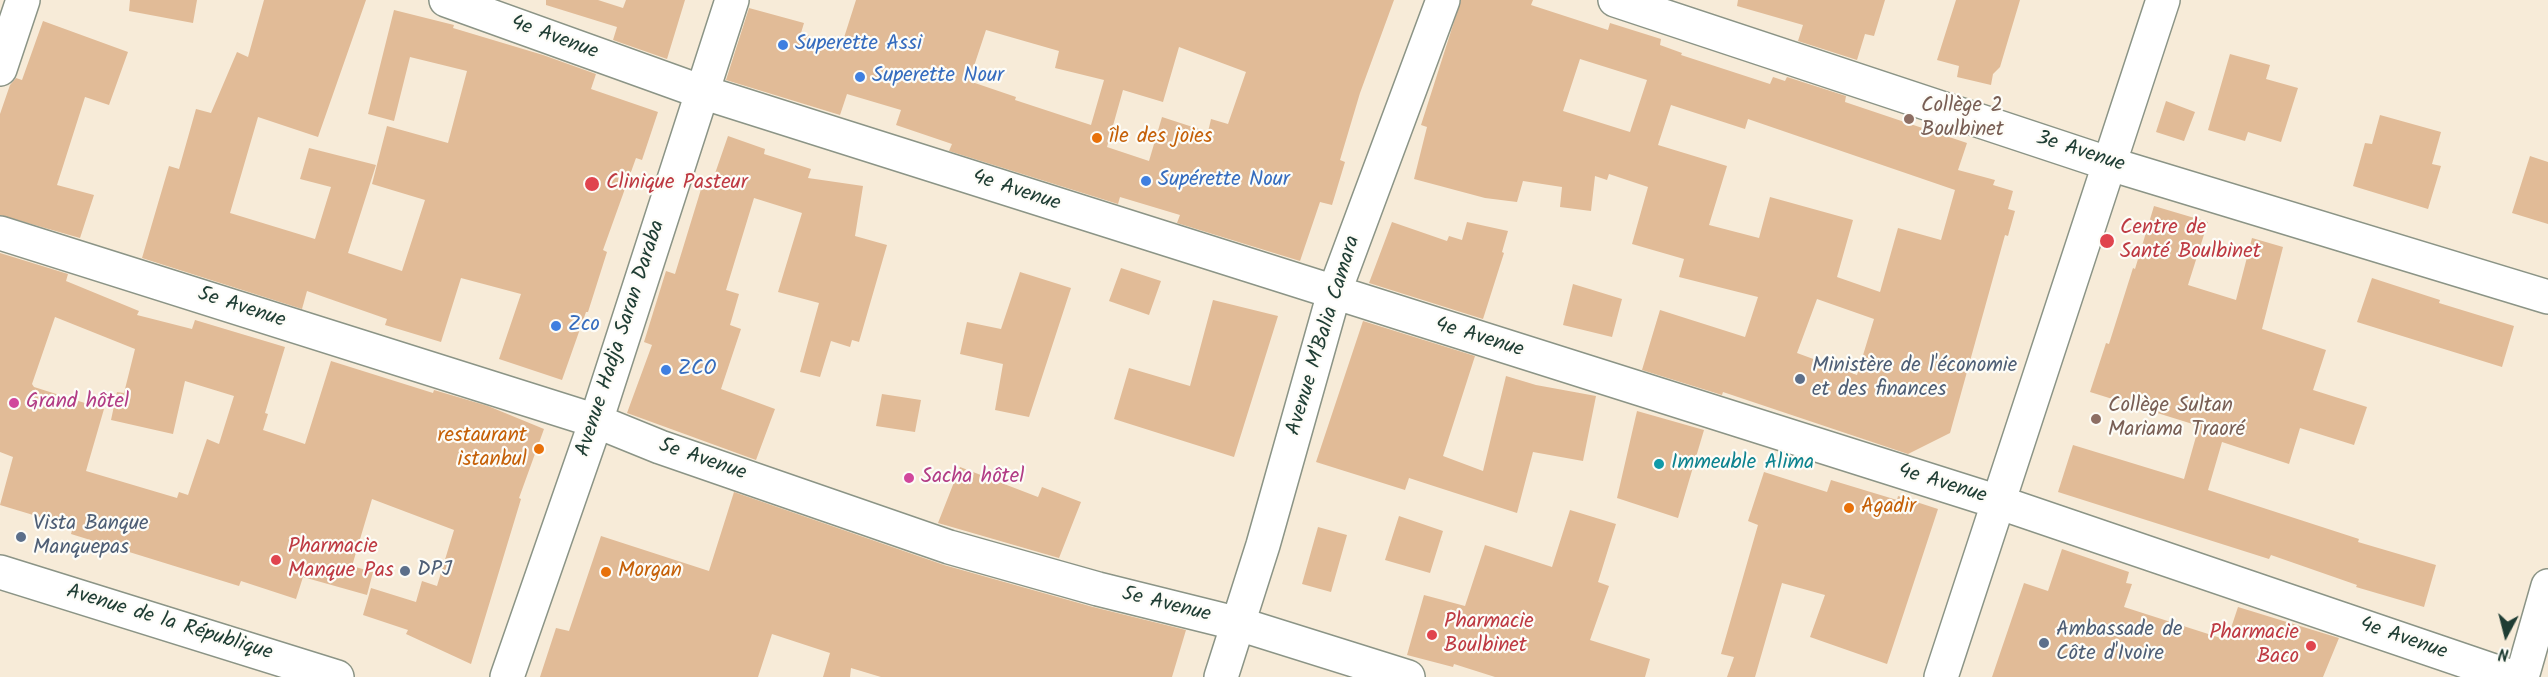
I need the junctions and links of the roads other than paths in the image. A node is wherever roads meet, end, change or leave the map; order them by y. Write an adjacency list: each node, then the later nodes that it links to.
1 (22, 0): 7 (street)
2 (446, 0): 8 (street, 4e Avenue)
3 (732, 0): 8 (street, Avenue Hadja Saran Daraba)
4 (1443, 0): 11 (street, Avenue M'Balia Camara)
5 (1615, 0): 9 (street, 3e Avenue)
6 (2163, 0): 9 (street)
7 (0, 69)
8 (702, 92): 11 (street, 4e Avenue); 13 (street, Avenue Hadja Saran Daraba)
9 (2110, 164): 12 (street, 3e Avenue); 14 (street)
10 (0, 233): 13 (street, 5e Avenue)
11 (1335, 293): 14 (street, 4e Avenue); 17 (street, Avenue M'Balia Camara)
12 (2548, 297)
13 (596, 421): 17 (street, 5e Avenue); 19 (street, Avenue Hadja Saran Daraba)
14 (1998, 502): 22 (street); 23 (street, 4e Avenue)
15 (0, 572): 18 (street, Avenue de la République)
16 (2548, 586): 24 (street)
17 (1239, 624): 20 (street, Avenue M'Balia Camara); 21 (street, 5e Avenue)
18 (337, 677)
19 (507, 677)
20 (1221, 677)
21 (1408, 677)
22 (1941, 677)
23 (2512, 677)
24 (2522, 677)

